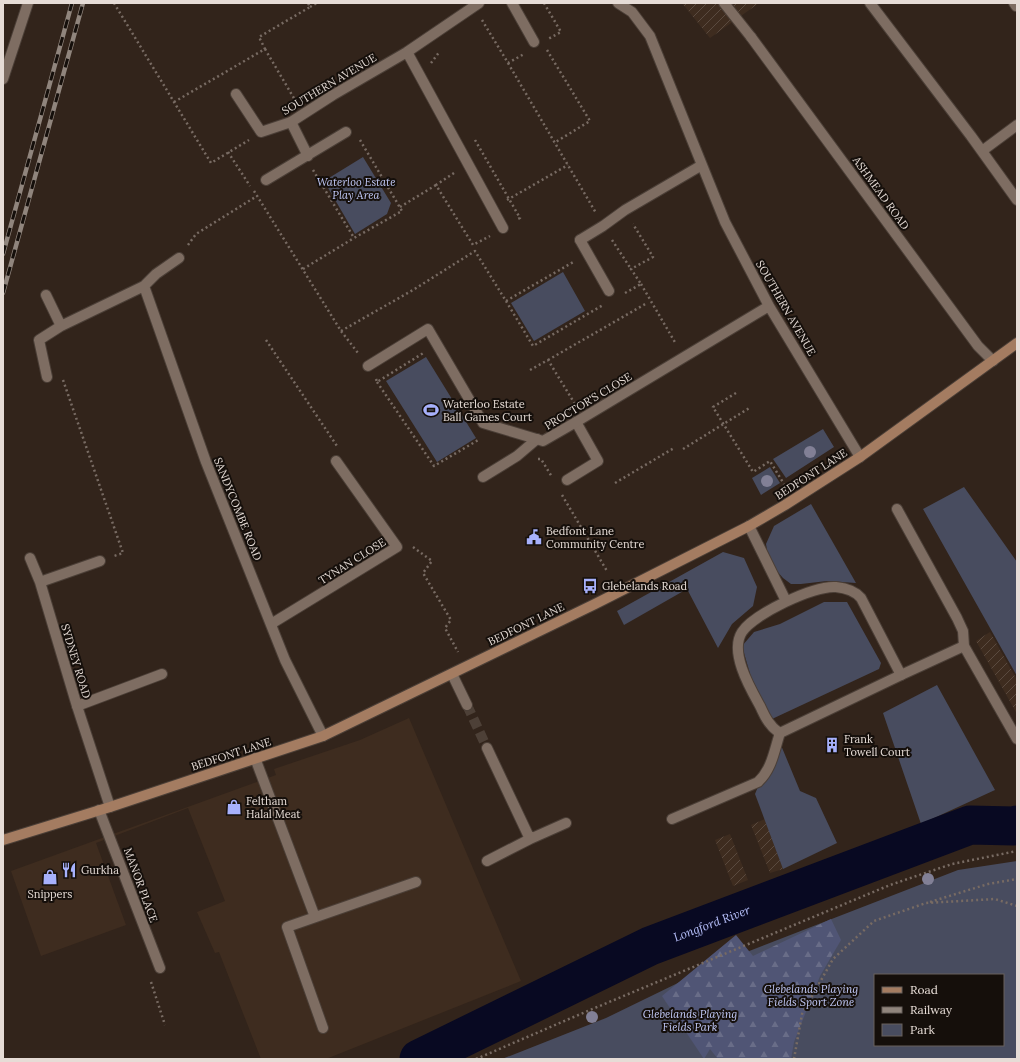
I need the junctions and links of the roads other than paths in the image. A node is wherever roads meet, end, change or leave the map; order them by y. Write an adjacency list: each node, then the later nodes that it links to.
1 (28, 3): 9 (street)
2 (512, 3): 7 (street)
3 (618, 3): 16 (street, SOUTHERN AVENUE)
4 (724, 3): 27 (street, ASHMEAD ROAD)
5 (870, 3): 14 (street)
6 (475, 4): 8 (street, SOUTHERN AVENUE)
7 (538, 42)
8 (407, 52): 11 (street, SOUTHERN AVENUE); 19 (street)
9 (3, 79)
10 (236, 94): 11 (street, SOUTHERN AVENUE)
11 (291, 122): 15 (street)
12 (1017, 125): 14 (street)
13 (346, 132): 15 (street)
14 (982, 151): 18 (street)
15 (308, 156): 17 (street)
16 (702, 165): 22 (street); 24 (street, SOUTHERN AVENUE)
17 (266, 180)
18 (1017, 200)
19 (503, 228)
20 (179, 258): 21 (street)
21 (144, 286): 25 (street); 42 (street, SANDYCOMBE ROAD)
22 (609, 291)
23 (46, 295): 25 (street)
24 (769, 306): 30 (street, PROCTOR'S CLOSE); 32 (street, SOUTHERN AVENUE)
25 (61, 326): 29 (street)
26 (1017, 343): 27 (main road, BEDFONT LANE)
27 (993, 361): 32 (main road, BEDFONT LANE)
28 (368, 366): 31 (street, PROCTOR'S CLOSE)
29 (47, 377)
30 (580, 420): 31 (street, PROCTOR'S CLOSE); 35 (street)
31 (536, 439): 34 (street)
32 (860, 457): 37 (main road, BEDFONT LANE)
33 (336, 461): 42 (street, TYNAN CLOSE)
34 (483, 477)
35 (567, 480)
36 (897, 509): 43 (street)
37 (749, 526): 41 (street); 45 (main road, BEDFONT LANE)
38 (30, 558): 40 (street, SYDNEY ROAD)
39 (100, 561): 40 (street)
40 (40, 582): 48 (street, SYDNEY ROAD)
41 (786, 601): 46 (street); 49 (street)
42 (271, 624): 50 (street, SANDYCOMBE ROAD)
43 (964, 646): 46 (street); 51 (street)
44 (162, 674): 48 (street)
45 (452, 674): 47 (street); 50 (main road, BEDFONT LANE)
46 (901, 675): 49 (street)
47 (467, 705)
48 (77, 706): 54 (street, SYDNEY ROAD)
49 (780, 733): 56 (street)
50 (323, 736): 53 (main road, BEDFONT LANE)
51 (1017, 739)
52 (488, 748): 58 (street)
53 (255, 758): 54 (main road, BEDFONT LANE); 62 (street)
54 (110, 807): 55 (main road, BEDFONT LANE)
55 (99, 810): 59 (main road, BEDFONT LANE); 63 (street, MANOR PLACE)
56 (672, 819)
57 (566, 823): 58 (street)
58 (530, 839): 60 (street)
59 (3, 840)
60 (487, 861)
61 (416, 882): 62 (street)
62 (315, 917): 64 (street)
63 (160, 968)
64 (323, 1028)

